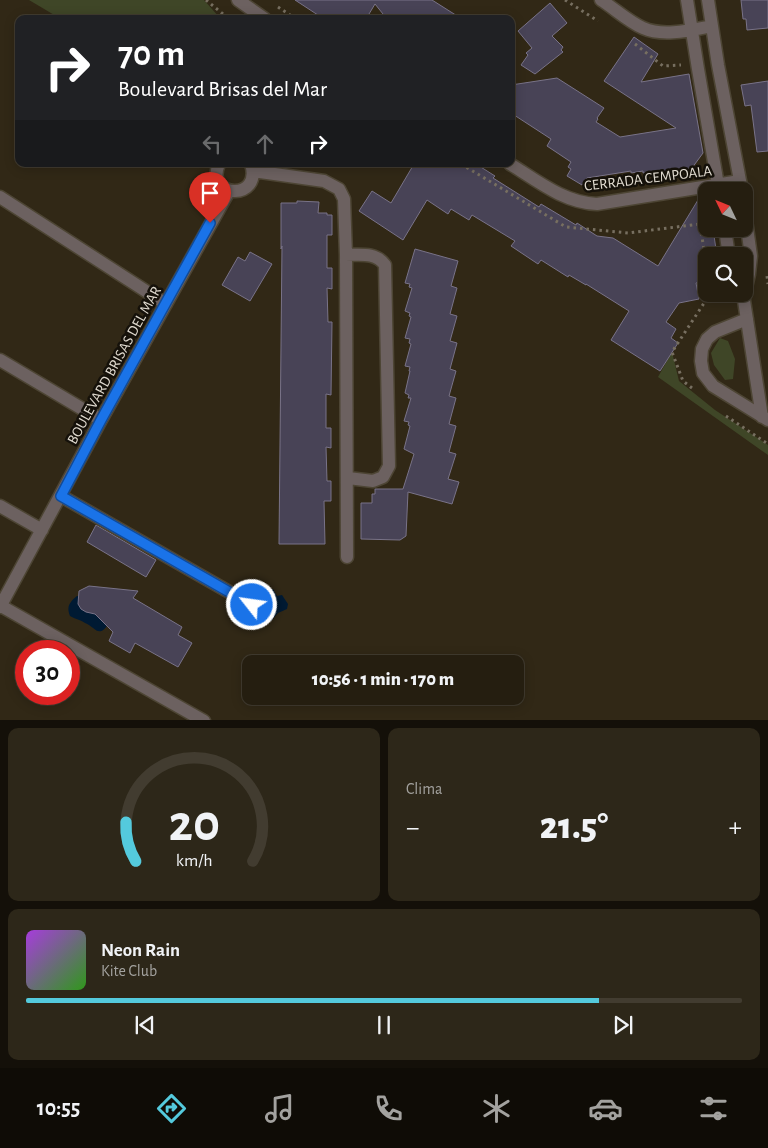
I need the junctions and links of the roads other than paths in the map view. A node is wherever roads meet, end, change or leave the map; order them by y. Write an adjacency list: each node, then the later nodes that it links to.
1 (238, 0): 5 (street)
2 (601, 0): 7 (street)
3 (687, 0): 7 (street)
4 (708, 0): 6 (street)
5 (259, 15)
6 (712, 26): 7 (street); 12 (street)
7 (692, 30): 11 (street)
8 (218, 167): 13 (street)
9 (252, 167): 13 (street); 16 (street)
10 (515, 167): 14 (street, CERRADA CEMPOALA)
11 (718, 182)
12 (740, 182)
13 (228, 191): 18 (street, BOULEVARD BRISAS DEL MAR)
14 (698, 192)
15 (0, 197): 18 (street)
16 (346, 255): 23 (street); 23 (street)
17 (745, 302): 19 (street)
18 (166, 304): 22 (street, BOULEVARD BRISAS DEL MAR)
19 (747, 319): 21 (street); 21 (street)
20 (0, 360): 22 (street)
21 (765, 419)
22 (101, 420): 24 (street, BOULEVARD BRISAS DEL MAR)
23 (348, 478): 27 (street)
24 (61, 496): 26 (street, BOULEVARD BRISAS DEL MAR); 28 (street)
25 (0, 506): 26 (street)
26 (42, 530): 29 (street, BOULEVARD BRISAS DEL MAR)
27 (347, 558)
28 (252, 605)
29 (0, 607): 30 (street)
30 (204, 720)

